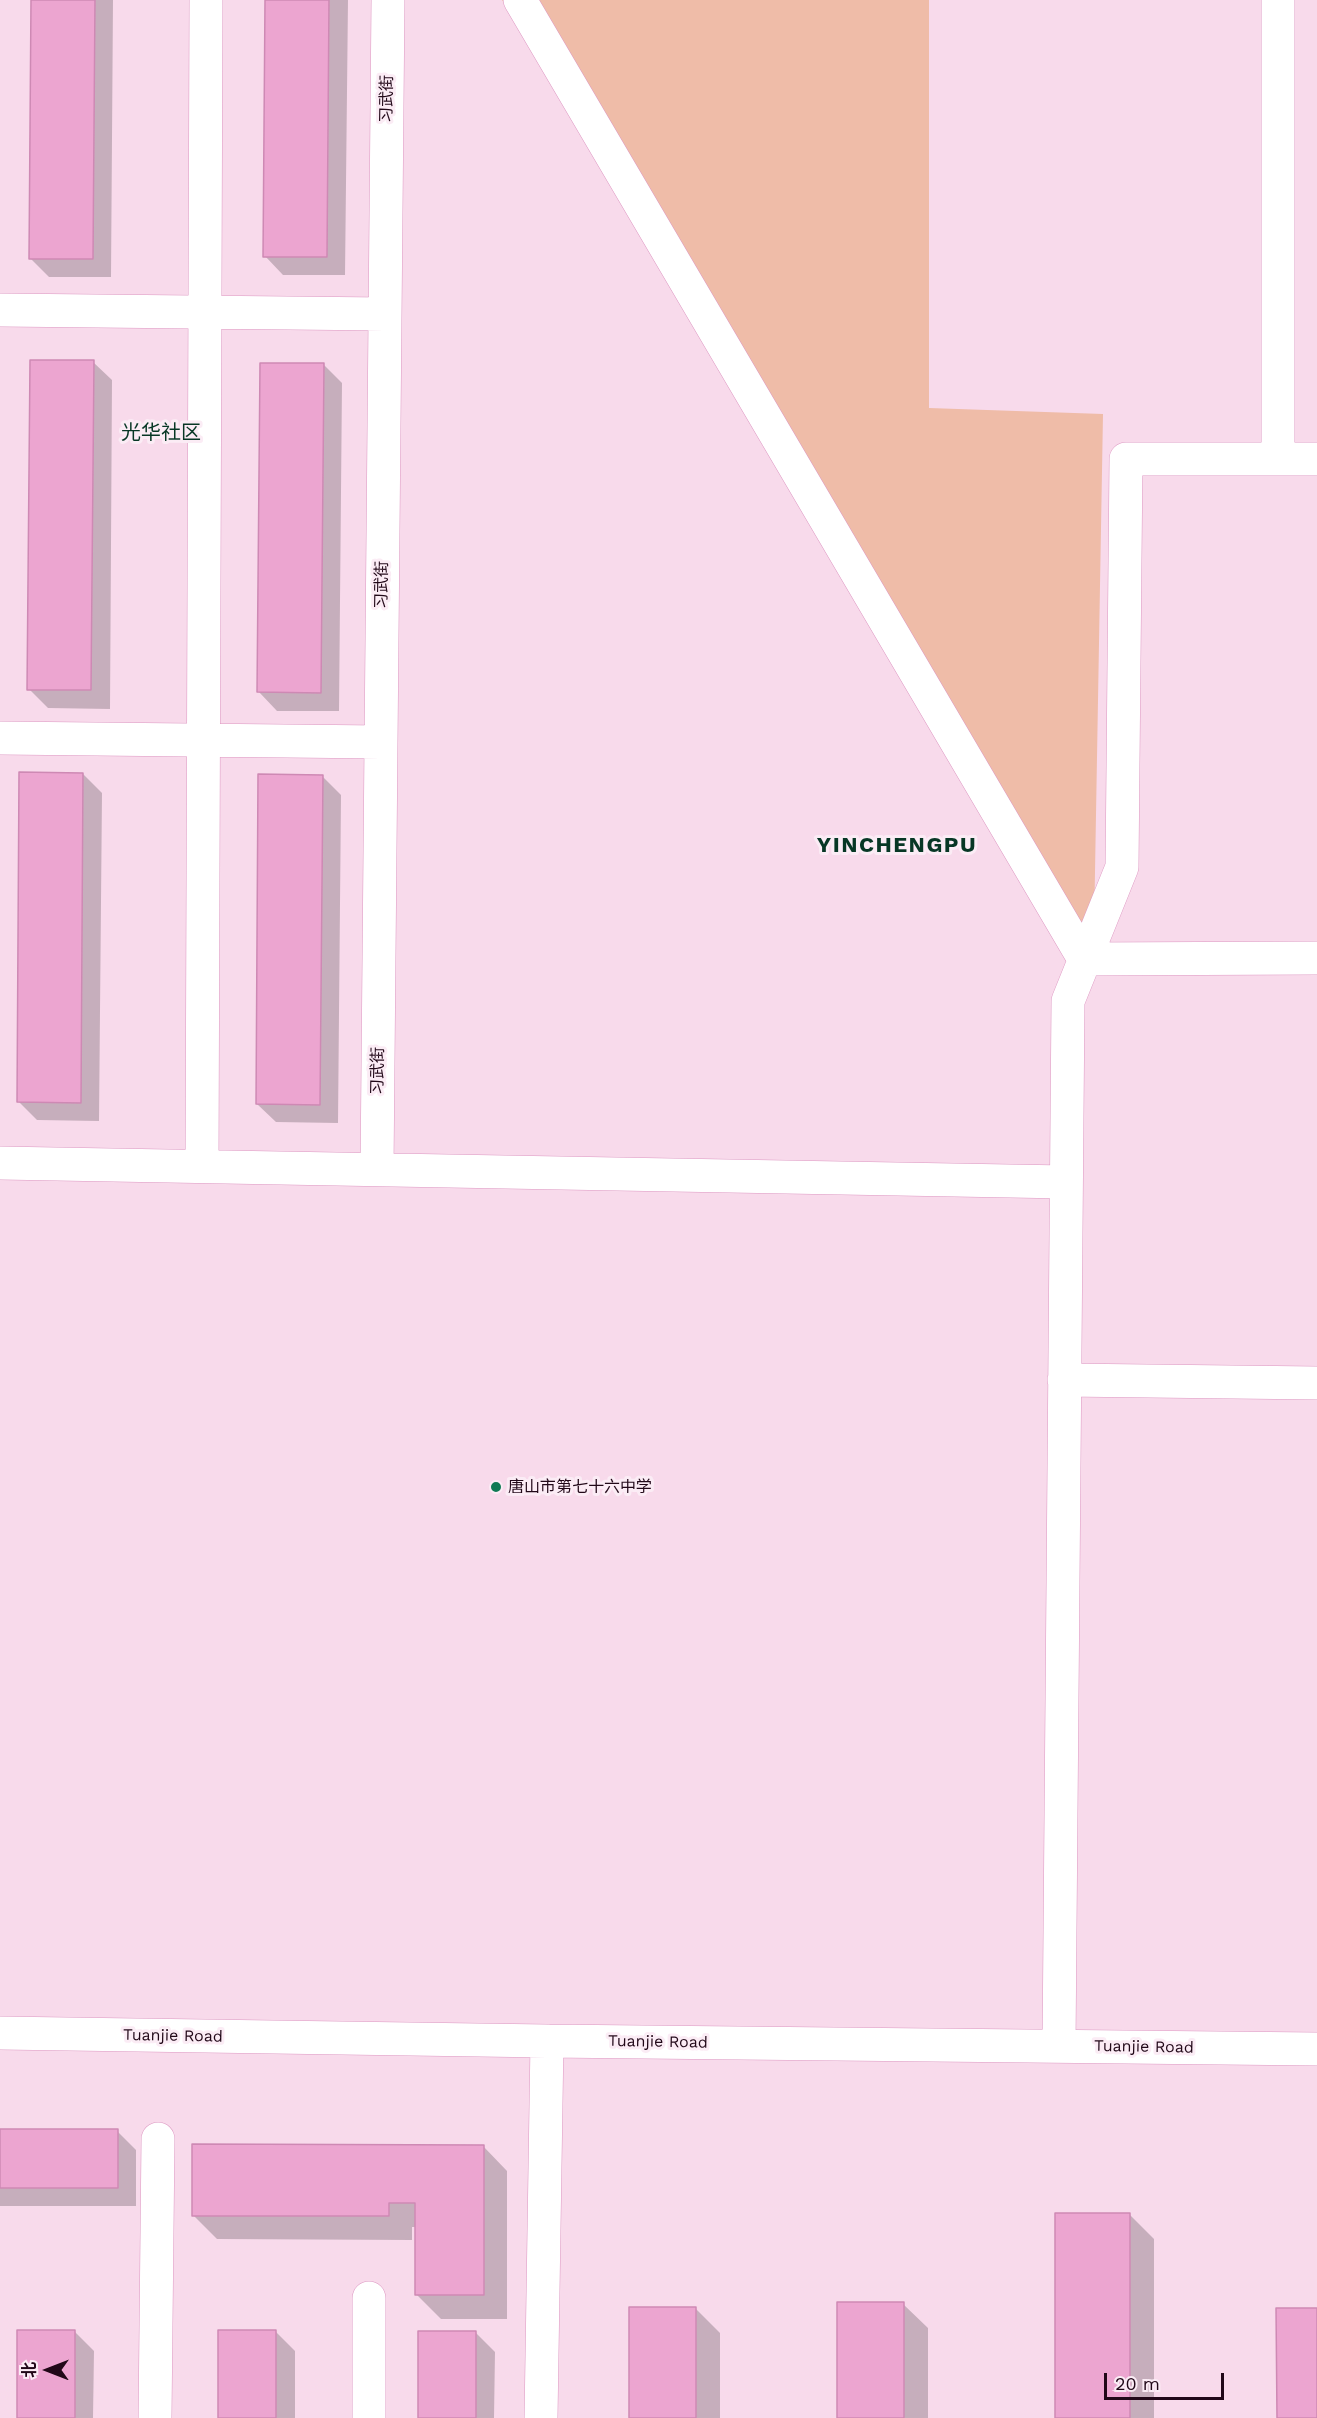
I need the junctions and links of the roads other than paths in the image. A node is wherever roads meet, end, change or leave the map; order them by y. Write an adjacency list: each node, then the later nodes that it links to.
1 (206, 0): 6 (street)
2 (388, 0): 7 (street, 习武街)
3 (520, 0): 14 (street)
4 (1278, 0): 8 (street)
5 (0, 310): 6 (street)
6 (205, 312): 7 (street); 11 (street)
7 (385, 314): 12 (street, 习武街)
8 (1278, 459): 9 (street); 14 (street)
9 (1317, 459)
10 (0, 738): 11 (street)
11 (204, 740): 12 (street); 16 (street)
12 (381, 742): 17 (street, 习武街)
13 (1317, 958): 14 (street)
14 (1084, 959): 18 (street)
15 (0, 1163): 16 (street)
16 (202, 1166): 17 (street)
17 (377, 1169): 18 (street)
18 (1066, 1182): 19 (street)
19 (1064, 1380): 20 (street); 23 (street)
20 (1317, 1383)
21 (0, 2033): 22 (street, Tuanjie Road)
22 (547, 2041): 23 (street, Tuanjie Road); 29 (street)
23 (1059, 2046): 24 (street, Tuanjie Road)
24 (1317, 2049)
25 (158, 2139): 27 (street)
26 (369, 2298): 28 (street)
27 (155, 2418)
28 (369, 2418)
29 (541, 2418)

